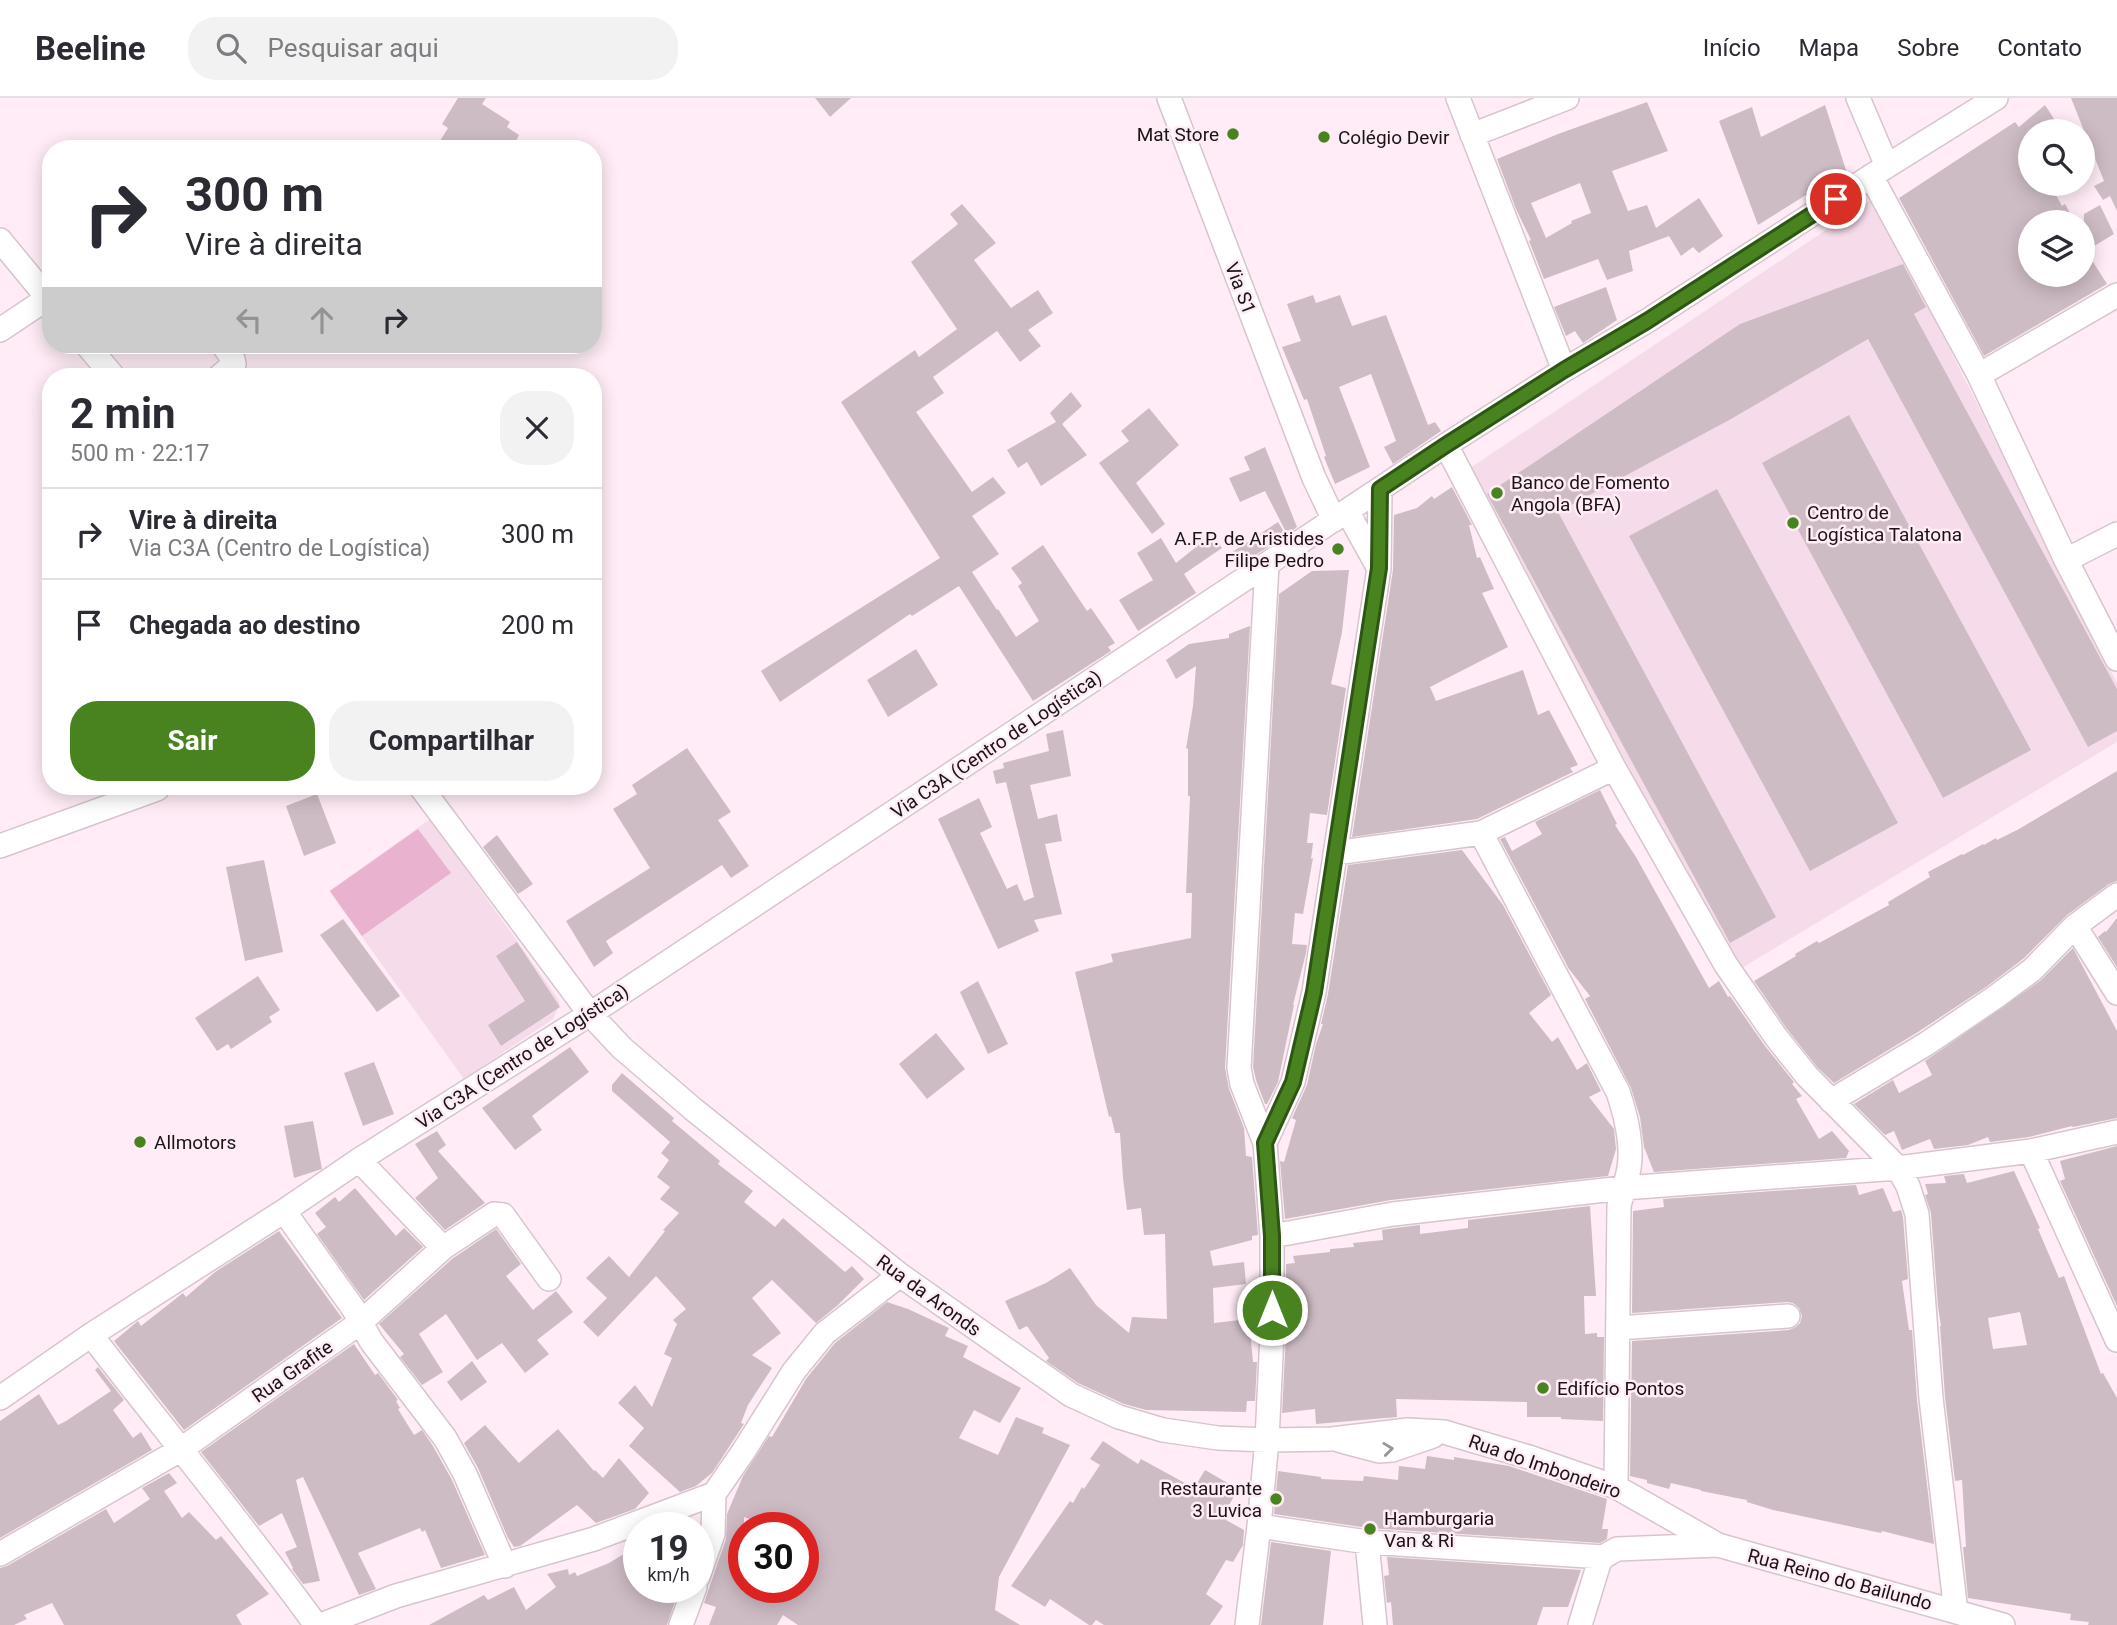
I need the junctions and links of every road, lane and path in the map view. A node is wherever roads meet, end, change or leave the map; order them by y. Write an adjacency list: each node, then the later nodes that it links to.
1 (1169, 98): 19 (street, Via S1)
2 (1458, 98): 6 (street)
3 (1567, 98): 6 (street)
4 (1858, 98): 7 (street)
5 (1997, 98): 7 (street, Via C3A (Centro de Logística))
6 (1472, 135): 15 (street)
7 (1879, 171): 15 (street, Via C3A (Centro de Logística)); 16 (street)
8 (0, 240): 9 (street)
9 (42, 291)
10 (2117, 295): 16 (street)
11 (42, 304): 12 (street)
12 (0, 330)
13 (95, 354): 14 (street)
14 (106, 368)
15 (1564, 370): 17 (street, Via C3A (Centro de Logística))
16 (1979, 376): 21 (street)
17 (1446, 445): 18 (street, Via C3A (Centro de Logística)); 25 (street)
18 (1380, 489): 19 (street, Via C3A (Centro de Logística)); 23 (street)
19 (1340, 515): 22 (street, Via C3A (Centro de Logística)); 23 (street, Via S1)
20 (2117, 534): 21 (street)
21 (2066, 560): 24 (street)
22 (1267, 565): 34 (street, Via C3A (Centro de Logística)); 37 (street)
23 (1379, 568): 30 (street)
24 (2117, 659)
25 (1614, 768): 28 (street); 35 (street)
26 (140, 795): 29 (street)
27 (427, 795): 34 (street, Rua da Aronds)
28 (1481, 833): 30 (street); 41 (street)
29 (0, 846)
30 (1335, 853): 37 (street)
31 (2117, 895): 32 (street)
32 (2075, 926): 33 (street); 35 (street)
33 (2117, 993)
34 (590, 1014): 39 (street, Via C3A (Centro de Logística)); 45 (street, Rua da Aronds)
35 (1831, 1101): 40 (street)
36 (2117, 1132): 38 (street)
37 (1265, 1143): 43 (street)
38 (2031, 1151): 40 (street); 51 (street)
39 (359, 1160): 42 (street, Via C3A (Centro de Logística)); 44 (street)
40 (1898, 1168): 41 (street); 66 (street)
41 (1623, 1188): 43 (street); 49 (street)
42 (284, 1211): 48 (street); 50 (street, Via C3A (Centro de Logística))
43 (1272, 1236): 54 (street)
44 (443, 1248): 46 (street, Rua Grafite); 48 (street, Rua Grafite)
45 (900, 1275): 54 (street, Rua da Aronds); 57 (street)
46 (549, 1279)
47 (1788, 1316): 49 (street)
48 (360, 1322): 55 (street, Rua Grafite); 64 (street)
49 (1618, 1328): 56 (street)
50 (91, 1335): 52 (street, Via C3A (Centro de Logística)); 55 (street)
51 (2117, 1340)
52 (0, 1398)
53 (1332, 1438): 54 (street, Rua da Aronds); 56 (street, Rua do Imbondeiro)
54 (1267, 1440): 59 (street)
55 (180, 1450): 62 (street, Rua Grafite); 67 (street)
56 (1616, 1487): 61 (street, Rua do Imbondeiro)
57 (714, 1494): 58 (street); 64 (street)
58 (714, 1512)
59 (1259, 1526): 60 (street); 69 (street)
60 (1367, 1542): 63 (street); 70 (street)
61 (1718, 1545): 63 (street); 66 (street, Rua Reino do Bailundo)
62 (0, 1554)
63 (1603, 1557): 71 (street)
64 (505, 1566): 67 (street)
65 (689, 1603): 68 (street)
66 (1956, 1612): 72 (street, Rua Reino do Bailundo)
67 (318, 1625)
68 (681, 1625)
69 (1247, 1625)
70 (1375, 1625)
71 (1580, 1625)
72 (2003, 1625)

